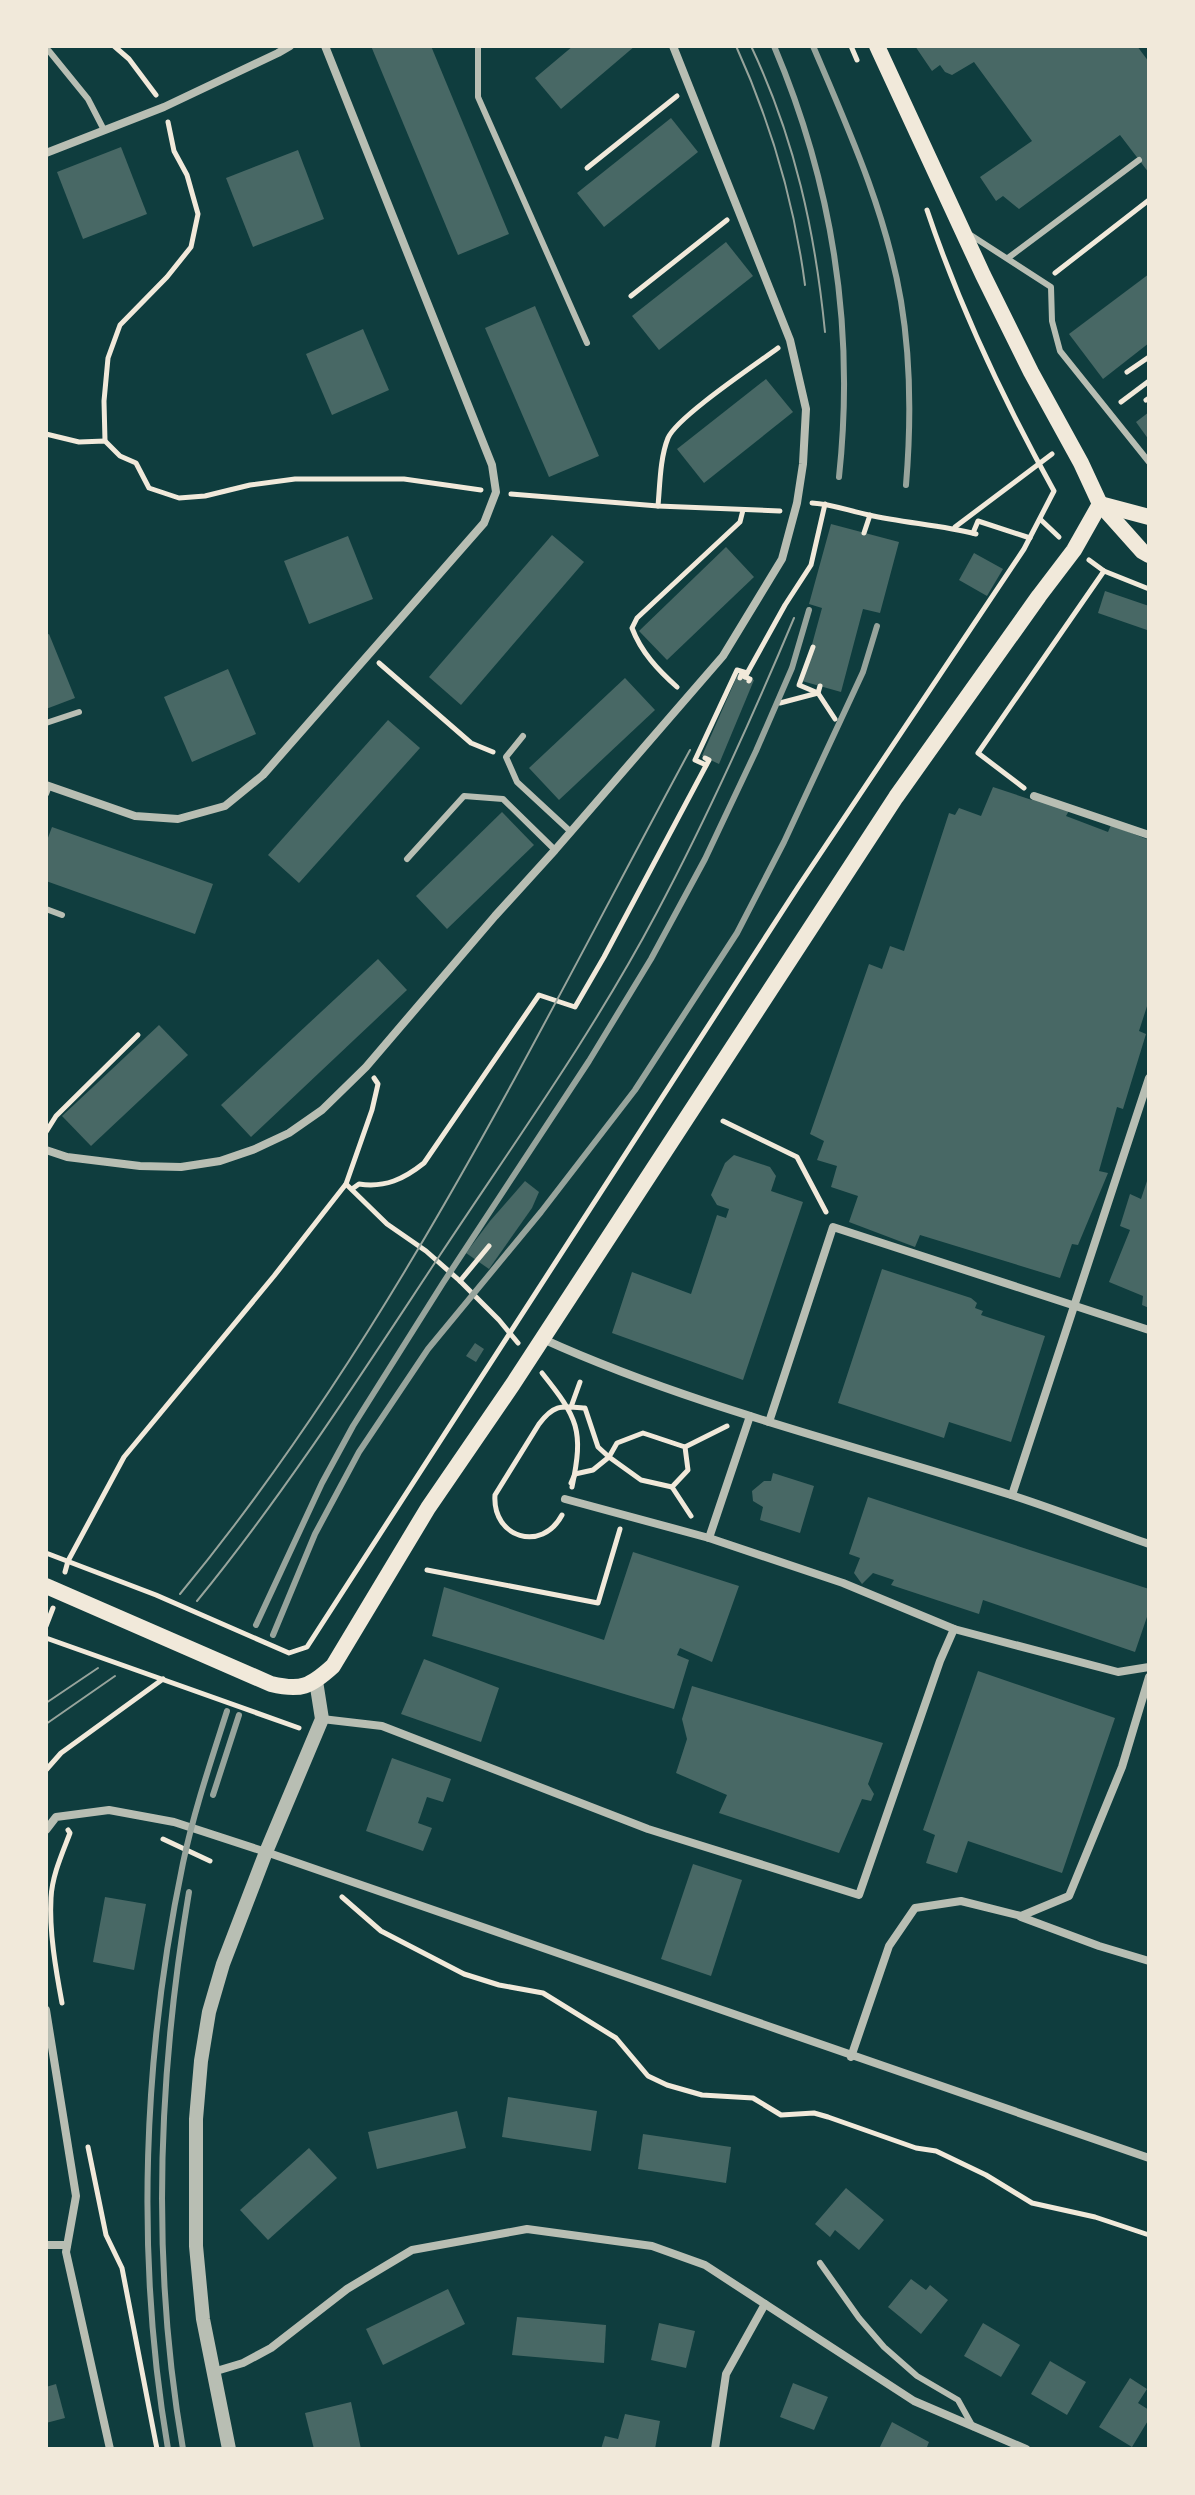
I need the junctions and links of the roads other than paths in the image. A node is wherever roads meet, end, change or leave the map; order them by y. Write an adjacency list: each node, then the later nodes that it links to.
1 (290, 46): 7 (street)
2 (325, 46): 20 (street)
3 (478, 46): 12 (lane)
4 (673, 46): 22 (street)
5 (877, 46): 10 (main road)
6 (49, 51): 7 (lane)
7 (104, 130): 8 (street)
8 (46, 153)
9 (1139, 160): 11 (lane)
10 (963, 229): 11 (lane); 14 (main road)
11 (1008, 258): 13 (lane)
12 (587, 343)
13 (1149, 462)
14 (1100, 504): 15 (main road); 16 (main road); 32 (main road)
15 (1149, 517)
16 (1149, 555)
17 (79, 712): 18 (lane)
18 (46, 723)
19 (523, 736): 22 (lane)
20 (47, 788)
21 (1034, 796): 23 (street)
22 (571, 832): 24 (street)
23 (1149, 835)
24 (555, 850): 25 (lane); 29 (street)
25 (407, 859)
26 (46, 909): 27 (lane)
27 (62, 915)
28 (1149, 1078): 30 (street)
29 (46, 1150)
30 (1073, 1305): 31 (street); 34 (street); 35 (street)
31 (1149, 1330)
32 (543, 1339): 33 (street); 43 (main road)
33 (750, 1416): 34 (street); 37 (street)
34 (769, 1422): 35 (street)
35 (1012, 1495): 38 (street)
36 (565, 1499): 37 (street)
37 (706, 1537): 40 (street)
38 (1149, 1544)
39 (52, 1588): 43 (main road)
40 (954, 1629): 41 (street); 44 (street)
41 (1149, 1667)
42 (1149, 1677): 47 (street)
43 (316, 1681): 44 (street)
44 (322, 1719): 46 (street)
45 (46, 1830): 46 (street)
46 (266, 1852): 50 (street); 56 (street)
47 (1021, 1916): 48 (street); 50 (street)
48 (1149, 1961)
49 (46, 2010): 53 (street)
50 (851, 2057): 51 (street)
51 (1149, 2158)
52 (46, 2245): 53 (street)
53 (67, 2245): 58 (street)
54 (820, 2263): 57 (lane)
55 (765, 2304): 56 (street); 57 (street); 60 (street)
56 (213, 2372): 59 (street)
57 (973, 2427): 61 (street)
58 (110, 2449)
59 (229, 2449)
60 (715, 2449)
61 (1026, 2449)

